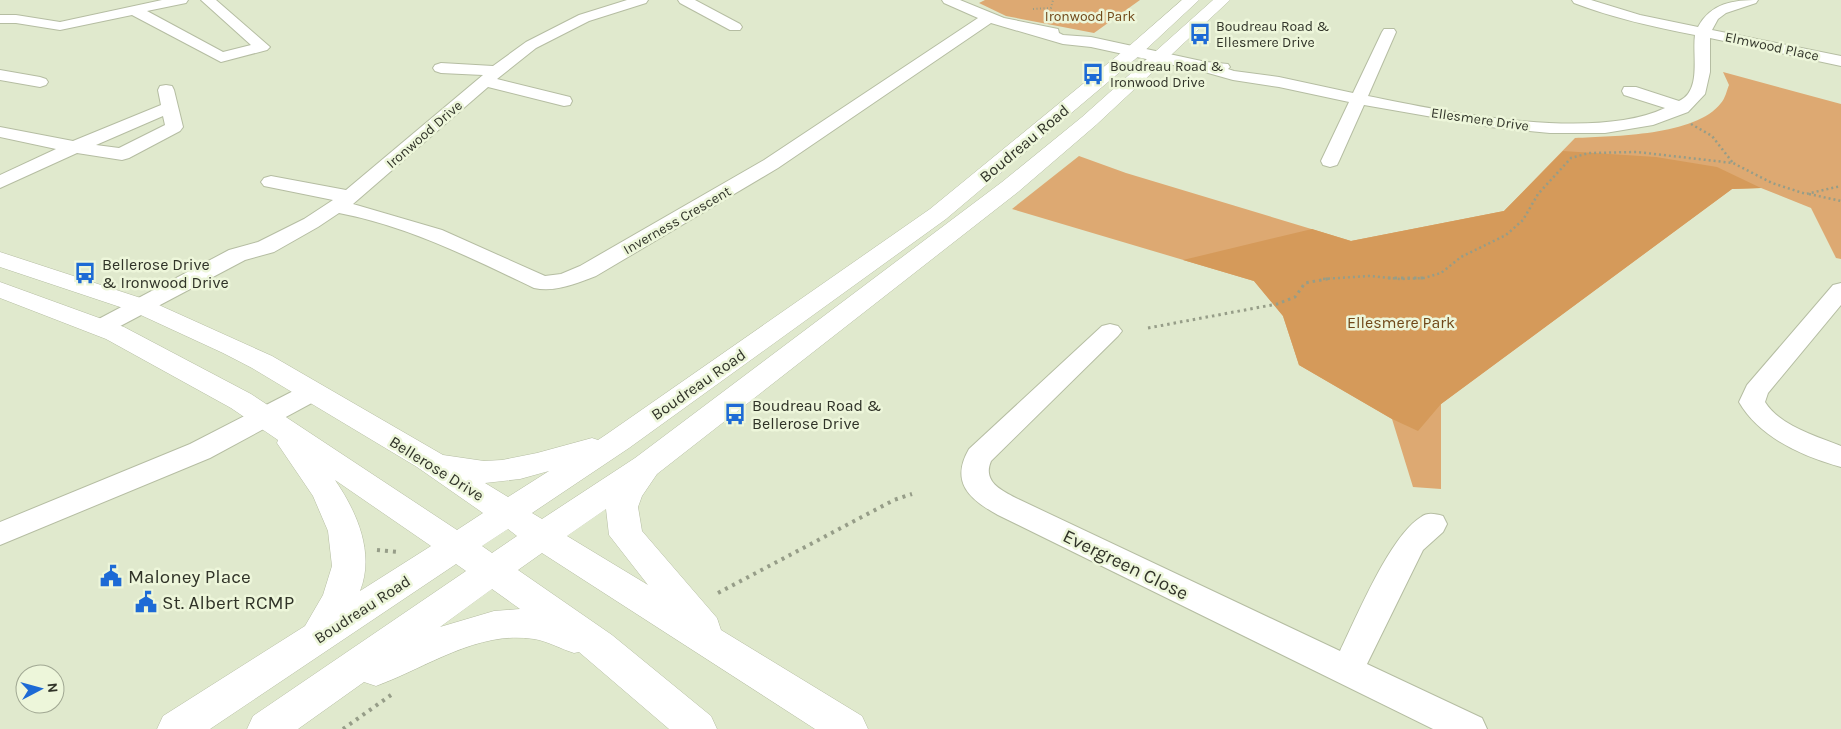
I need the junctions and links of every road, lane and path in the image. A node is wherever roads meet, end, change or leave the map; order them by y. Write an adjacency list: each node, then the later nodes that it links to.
1 (181, 0): 10 (street)
2 (208, 0): 10 (street)
3 (641, 0): 21 (street, Ironwood Drive)
4 (685, 0): 13 (street)
5 (949, 0): 12 (street)
6 (1190, 0): 16 (main road, Boudreau Road)
7 (1222, 0): 17 (main road, Boudreau Road)
8 (1579, 0): 15 (street, Elmwood Place)
9 (1751, 0): 15 (street)
10 (134, 10): 11 (street)
11 (0, 19)
12 (987, 19): 16 (street); 37 (street, Inverness Crescent)
13 (735, 27)
14 (1389, 32): 25 (street)
15 (1702, 32): 18 (street, Elmwood Place); 27 (street, Ellesmere Drive)
16 (1134, 51): 17 (street, Ellesmere Drive); 47 (main road, Boudreau Road)
17 (1161, 57): 25 (street, Ellesmere Drive); 50 (main road, Boudreau Road)
18 (1841, 60)
19 (441, 68): 21 (street)
20 (0, 75): 22 (street)
21 (491, 76): 26 (street); 37 (street, Ironwood Drive)
22 (40, 82)
23 (1630, 91): 27 (street)
24 (168, 98): 29 (street)
25 (1359, 99): 27 (street, Ellesmere Drive); 30 (street)
26 (564, 100)
27 (1684, 115): 31 (path)
28 (0, 132): 29 (street)
29 (75, 147): 32 (street)
30 (1330, 161)
31 (1733, 163): 35 (path); 42 (path)
32 (0, 182)
33 (271, 182): 37 (street)
34 (1841, 186): 35 (path)
35 (1806, 194): 36 (path)
36 (1841, 201)
37 (343, 202): 41 (street, Ironwood Drive)
38 (1, 260): 41 (main road, Bellerose Drive)
39 (0, 289): 43 (main road)
40 (1841, 290): 48 (street)
41 (148, 309): 43 (street, Ironwood Drive); 45 (main road, Bellerose Drive)
42 (1148, 328)
43 (108, 330): 46 (main road)
44 (1110, 331): 64 (street, Evergreen Close)
45 (312, 392): 46 (street); 49 (main road, Bellerose Drive)
46 (272, 421): 54 (street); 56 (main road); 61 (main road)
47 (618, 441): 49 (main road); 52 (main road, Boudreau Road)
48 (1841, 457)
49 (428, 460): 52 (main road, Bellerose Drive)
50 (646, 466): 55 (main road, Boudreau Road); 63 (main road)
51 (912, 494): 60 (path)
52 (508, 513): 55 (main road, Bellerose Drive); 56 (main road, Boudreau Road)
53 (1432, 524): 64 (street)
54 (0, 534)
55 (543, 536): 59 (main road, Boudreau Road); 63 (main road, Bellerose Drive)
56 (457, 547): 59 (main road); 61 (main road, Boudreau Road)
57 (370, 550): 58 (path)
58 (400, 552)
59 (493, 571): 62 (main road); 65 (main road, Boudreau Road)
60 (718, 593)
61 (317, 638): 66 (main road, Boudreau Road)
62 (599, 646): 65 (main road); 67 (main road)
63 (723, 651): 68 (main road, Bellerose Drive)
64 (1347, 670): 69 (street, Evergreen Close)
65 (275, 724)
66 (177, 729)
67 (697, 729)
68 (848, 729)
69 (1469, 729)

